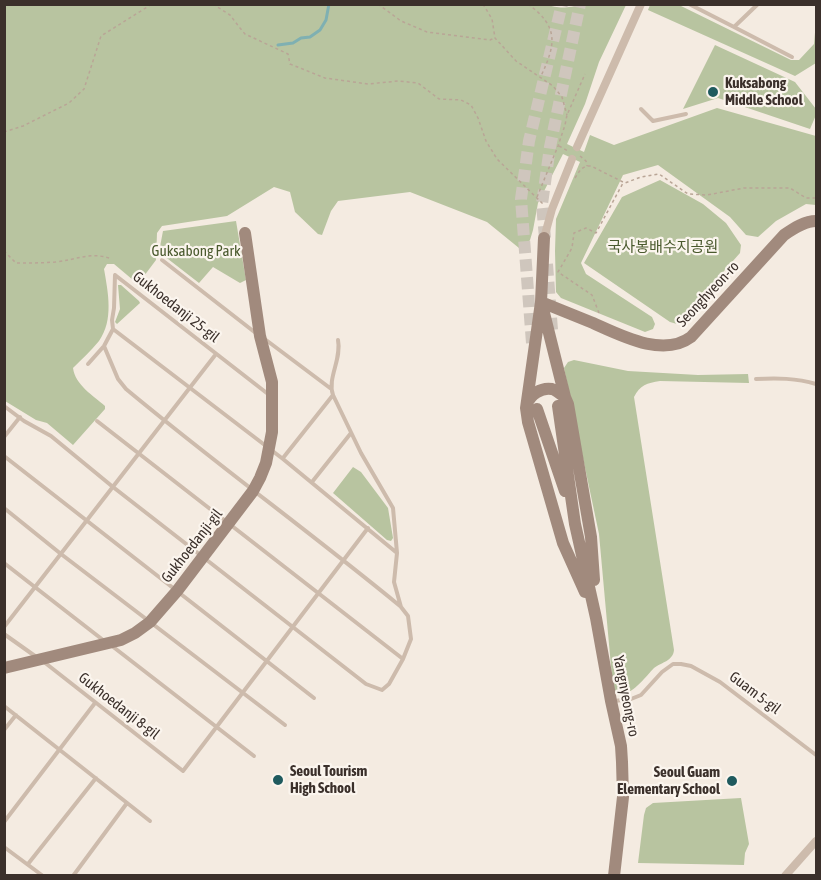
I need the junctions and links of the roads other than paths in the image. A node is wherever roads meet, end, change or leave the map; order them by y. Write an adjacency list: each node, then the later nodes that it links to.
1 (641, 4): 8 (street)
2 (758, 4): 4 (lane)
3 (693, 5): 4 (lane)
4 (734, 27): 5 (lane)
5 (792, 57)
6 (641, 109): 7 (lane)
7 (686, 114)
8 (577, 147)
9 (572, 159): 12 (street)
10 (816, 221): 14 (main road, Seonghyeon-ro)
11 (245, 233): 16 (main road, Gukhoedanji-gil)
12 (544, 238): 14 (main road)
13 (162, 260): 16 (lane)
14 (541, 302): 27 (main road); 29 (main road)
15 (113, 329): 18 (lane, Gukhoedanji 25-gil); 19 (lane, Gukhoedanji 25-gil); 23 (lane)
16 (260, 336): 24 (lane); 26 (main road, Gukhoedanji-gil)
17 (338, 340): 24 (lane)
18 (104, 346): 20 (lane, Gukhoedanji 25-gil); 31 (lane)
19 (216, 354): 23 (lane); 26 (lane, Gukhoedanji 25-gil)
20 (88, 364)
21 (756, 379): 22 (lane)
22 (816, 384)
23 (190, 387): 31 (lane); 35 (lane)
24 (330, 388): 25 (lane)
25 (333, 395): 33 (lane); 38 (lane)
26 (271, 396): 35 (main road, Gukhoedanji-gil)
27 (561, 402): 29 (main road); 45 (main road, Yangnyeong-ro); 56 (main road)
28 (4, 406): 30 (lane)
29 (532, 409): 45 (main road, Yangnyeong-ro); 56 (main road)
30 (20, 417): 34 (lane); 40 (lane)
31 (164, 420): 36 (lane); 41 (lane)
32 (97, 421): 36 (lane)
33 (351, 433): 39 (lane); 47 (lane)
34 (4, 437)
35 (269, 448): 38 (lane); 41 (main road, Gukhoedanji-gil)
36 (139, 453): 40 (lane); 44 (lane)
37 (4, 456): 43 (lane)
38 (283, 459): 39 (lane)
39 (312, 482): 46 (lane)
40 (112, 487): 43 (lane); 49 (lane)
41 (254, 490): 44 (main road, Gukhoedanji-gil); 50 (lane)
42 (4, 508): 48 (lane)
43 (87, 520): 48 (lane); 53 (lane)
44 (228, 523): 49 (main road, Gukhoedanji-gil); 54 (lane)
45 (576, 524): 56 (main road, Yangnyeong-ro)
46 (368, 528): 47 (lane); 50 (lane)
47 (397, 553): 55 (lane)
48 (61, 554): 52 (lane); 57 (lane)
49 (202, 556): 53 (main road, Gukhoedanji-gil); 59 (lane)
50 (344, 560): 54 (lane); 55 (lane)
51 (4, 563): 52 (lane)
52 (35, 588): 58 (lane); 61 (lane)
53 (177, 591): 57 (main road, Gukhoedanji-gil); 64 (lane)
54 (318, 593): 59 (lane); 62 (lane)
55 (401, 607): 62 (lane)
56 (596, 618): 68 (main road, Yangnyeong-ro)
57 (150, 622): 61 (main road, Gukhoedanji-gil); 66 (lane)
58 (4, 627)
59 (293, 627): 62 (lane); 64 (lane)
60 (4, 633): 63 (lane, Gukhoedanji 8-gil)
61 (108, 644): 63 (main road, Gukhoedanji-gil); 73 (lane)
62 (403, 659)
63 (40, 660): 65 (main road, Gukhoedanji-gil); 69 (lane, Gukhoedanji 8-gil)
64 (267, 661): 66 (lane); 67 (lane)
65 (4, 668)
66 (243, 693): 72 (lane); 73 (lane)
67 (314, 698)
68 (611, 701): 76 (lane, Guam 5-gil); 87 (main road, Yangnyeong-ro)
69 (95, 703): 73 (lane, Gukhoedanji 8-gil); 75 (lane)
70 (4, 706): 71 (lane)
71 (16, 715): 74 (lane); 75 (lane)
72 (285, 725)
73 (216, 728): 77 (lane)
74 (4, 730)
75 (60, 749): 78 (lane); 81 (lane)
76 (816, 755)
77 (254, 756)
78 (96, 778): 79 (lane); 84 (lane)
79 (127, 803): 80 (lane); 86 (lane)
80 (150, 821)
81 (4, 822)
82 (816, 841): 88 (street)
83 (4, 847): 84 (lane)
84 (28, 864): 85 (lane)
85 (43, 876)
86 (73, 876)
87 (614, 876)
88 (785, 876)

